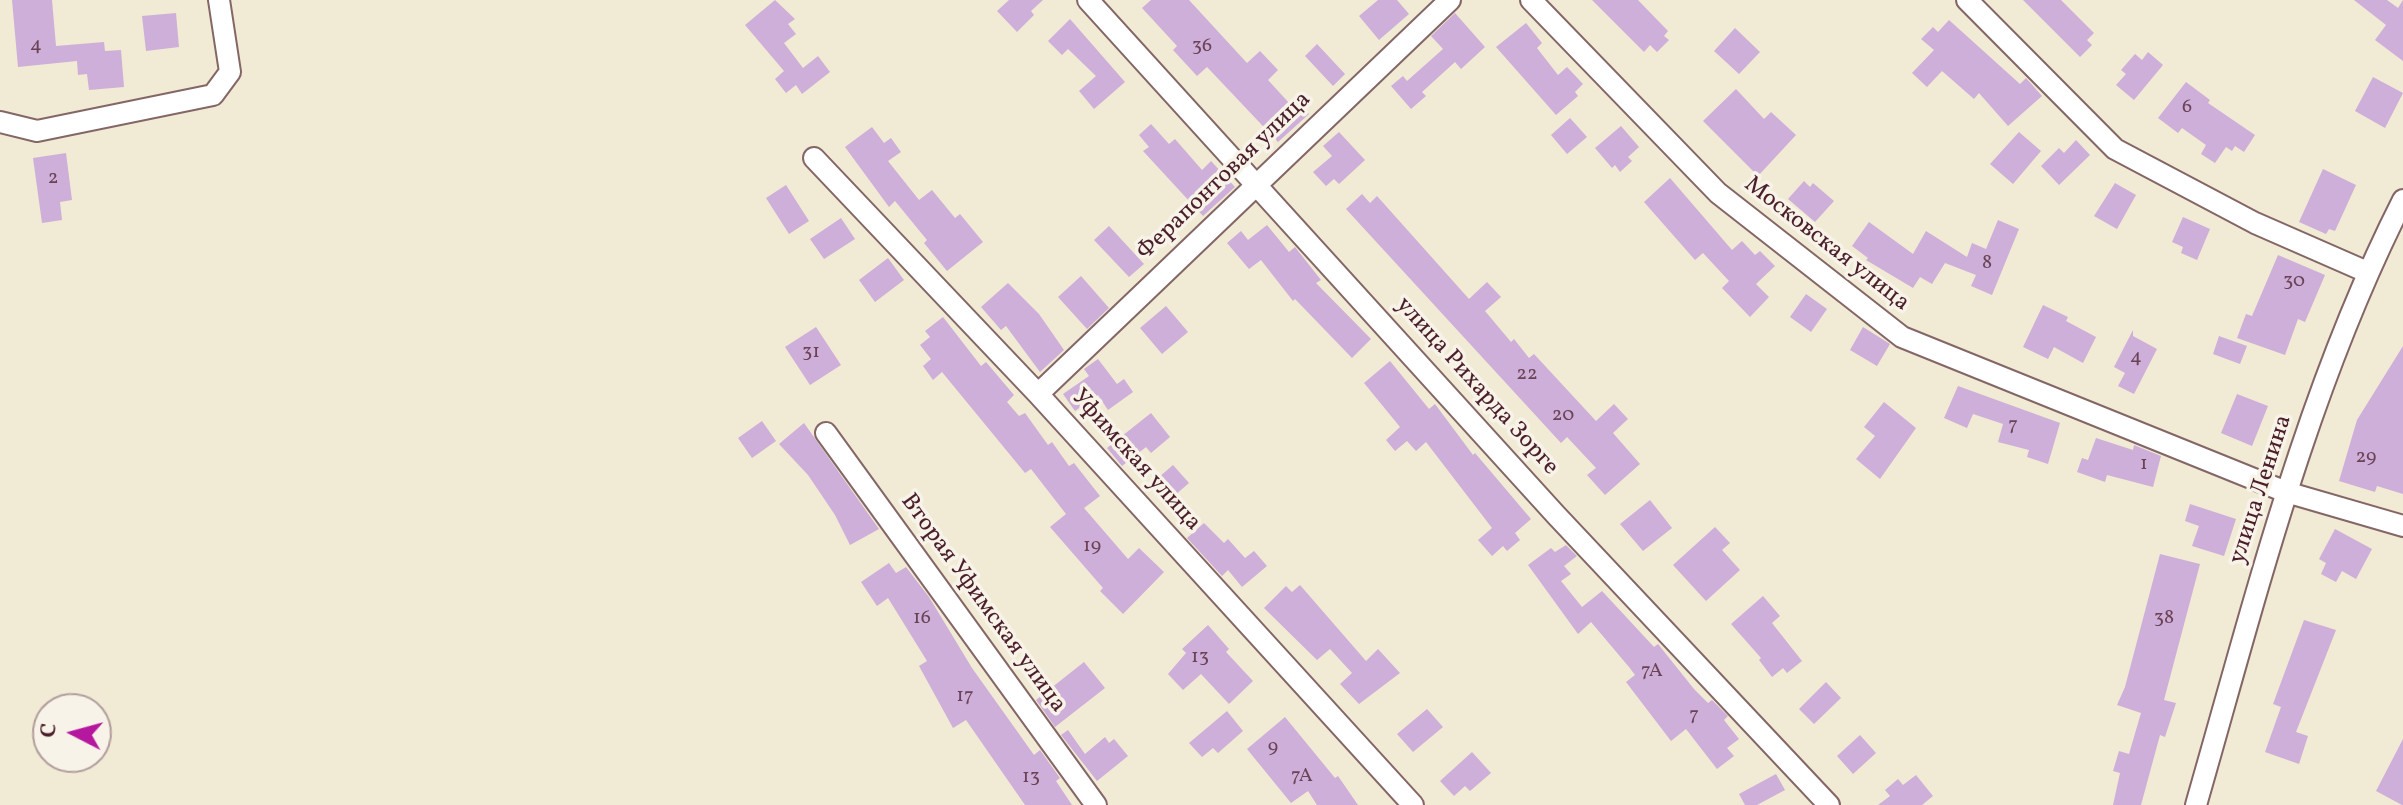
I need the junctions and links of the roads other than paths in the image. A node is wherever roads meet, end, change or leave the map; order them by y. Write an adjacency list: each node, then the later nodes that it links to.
1 (219, 0): 6 (street)
2 (1088, 0): 8 (street, улица Рихарда Зорге)
3 (1450, 0): 8 (street, Ферапонтовая улица)
4 (1531, 0): 13 (street, Московская улица)
5 (1967, 0): 10 (street)
6 (0, 122)
7 (814, 158): 11 (street, Уфимская улица)
8 (1255, 183): 11 (street, Ферапонтовая улица); 17 (street, улица Рихарда Зорге)
9 (2403, 200): 10 (street, улица Ленина)
10 (2367, 272): 13 (street, улица Ленина)
11 (1038, 394): 16 (street, Уфимская улица)
12 (826, 433): 15 (street, Вторая Уфимская улица)
13 (2286, 492): 14 (street, Московская улица); 18 (street, улица Ленина)
14 (2403, 526)
15 (1096, 805)
16 (1413, 805)
17 (1829, 805)
18 (2196, 805)

